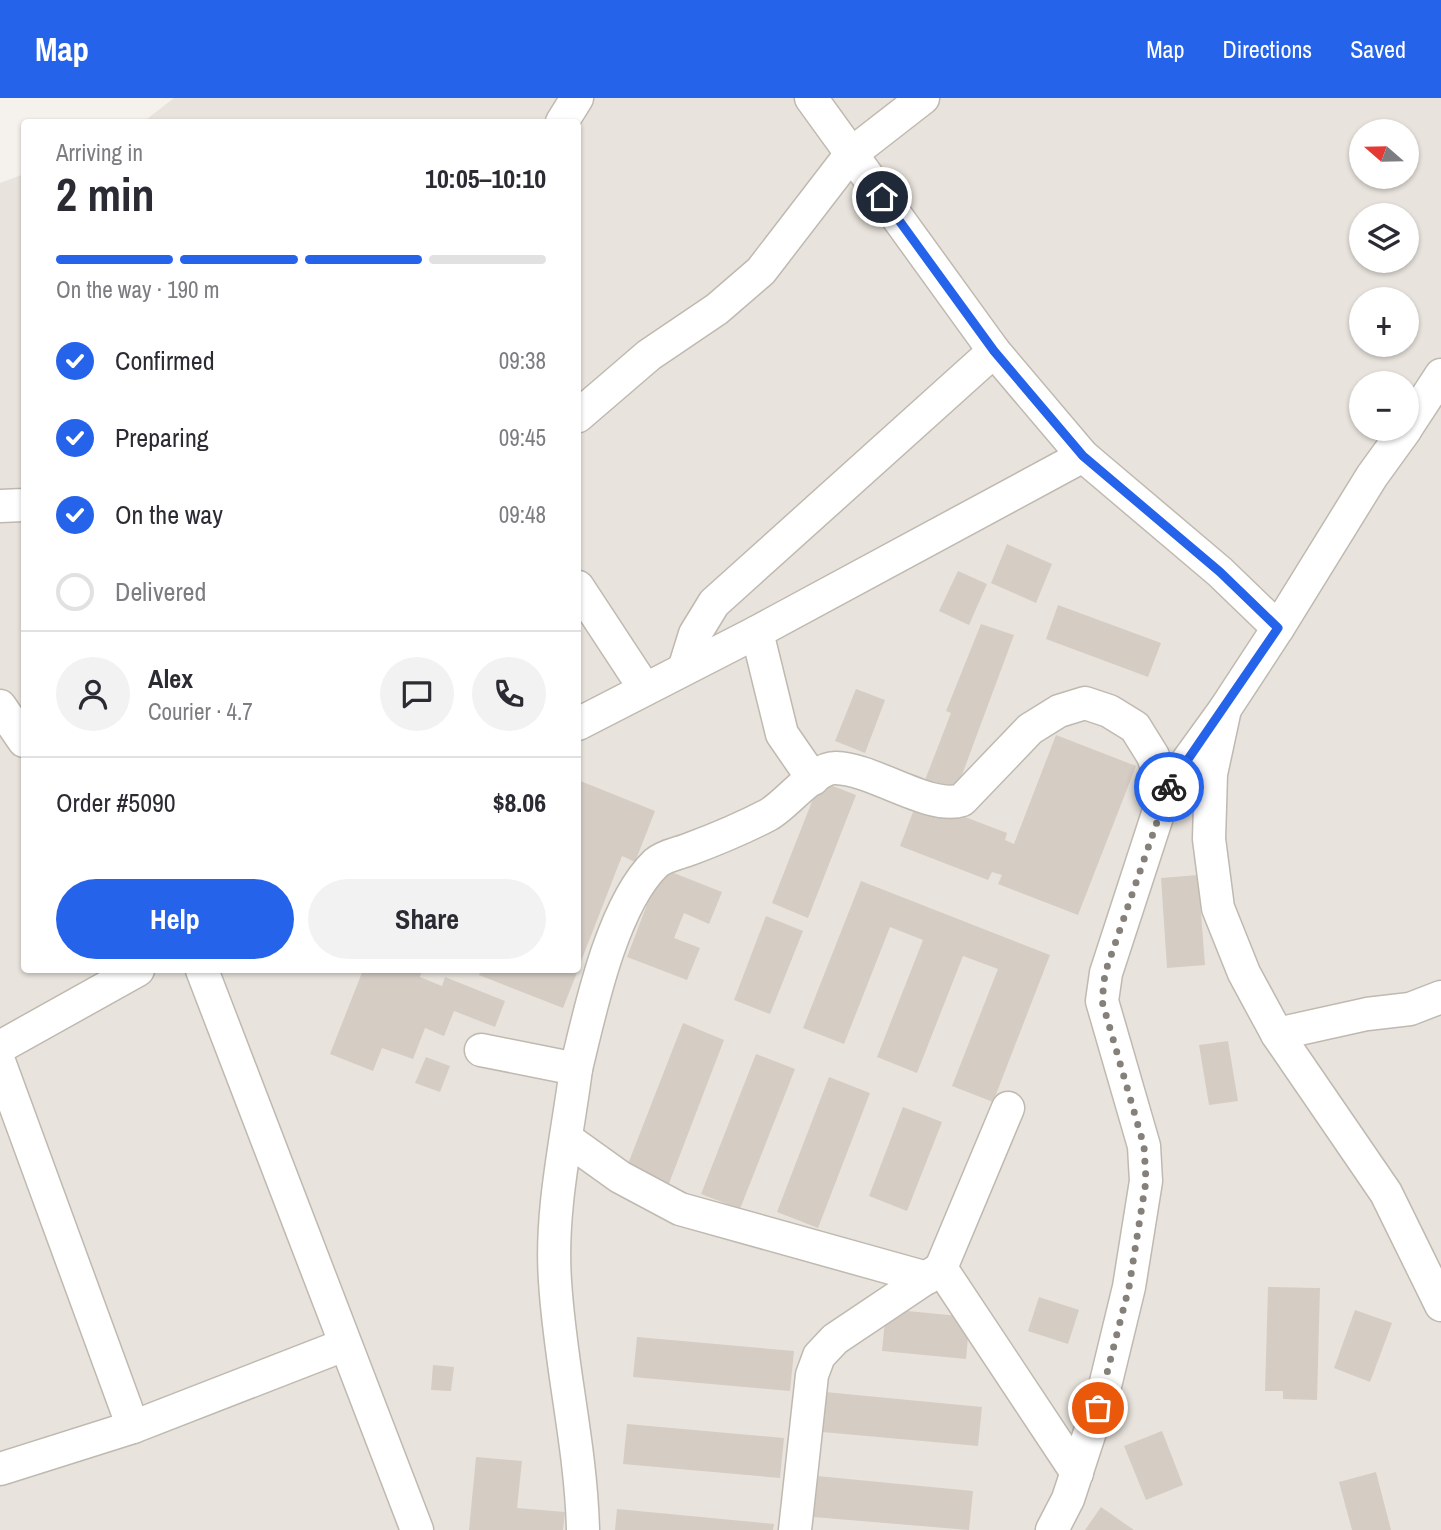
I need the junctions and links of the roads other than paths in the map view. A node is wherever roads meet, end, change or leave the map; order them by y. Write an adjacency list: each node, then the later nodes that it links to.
1 (577, 98): 4 (street)
2 (811, 98): 5 (street)
3 (923, 98): 5 (street)
4 (564, 119)
5 (850, 154): 6 (street); 9 (street)
6 (994, 351): 11 (street); 17 (street)
7 (1441, 375): 8 (street)
8 (1419, 409)
9 (581, 413)
10 (1398, 441): 15 (street)
11 (1083, 456): 15 (street); 16 (street)
12 (21, 505): 13 (street)
13 (0, 506)
14 (581, 592): 18 (street)
15 (1278, 628): 20 (street)
16 (757, 632): 17 (street); 23 (street)
17 (685, 666): 18 (street)
18 (645, 690): 21 (street)
19 (0, 706): 22 (street)
20 (1224, 709): 24 (street); 28 (street)
21 (581, 722)
22 (21, 737)
23 (813, 779): 24 (street); 32 (street)
24 (1165, 792): 40 (street)
25 (133, 973): 29 (street)
26 (203, 973): 37 (street)
27 (1441, 997): 28 (street)
28 (1277, 1034): 36 (street)
29 (0, 1047)
30 (481, 1050): 32 (street)
31 (0, 1064): 38 (street)
32 (576, 1069): 34 (street)
33 (1008, 1108): 35 (street)
34 (567, 1139): 35 (street); 42 (street)
35 (934, 1273): 40 (street); 43 (street)
36 (1441, 1305)
37 (344, 1345): 38 (street); 41 (street)
38 (133, 1427): 39 (street)
39 (0, 1469)
40 (1077, 1473): 44 (street)
41 (416, 1530)
42 (583, 1530)
43 (794, 1530)
44 (1052, 1530)

